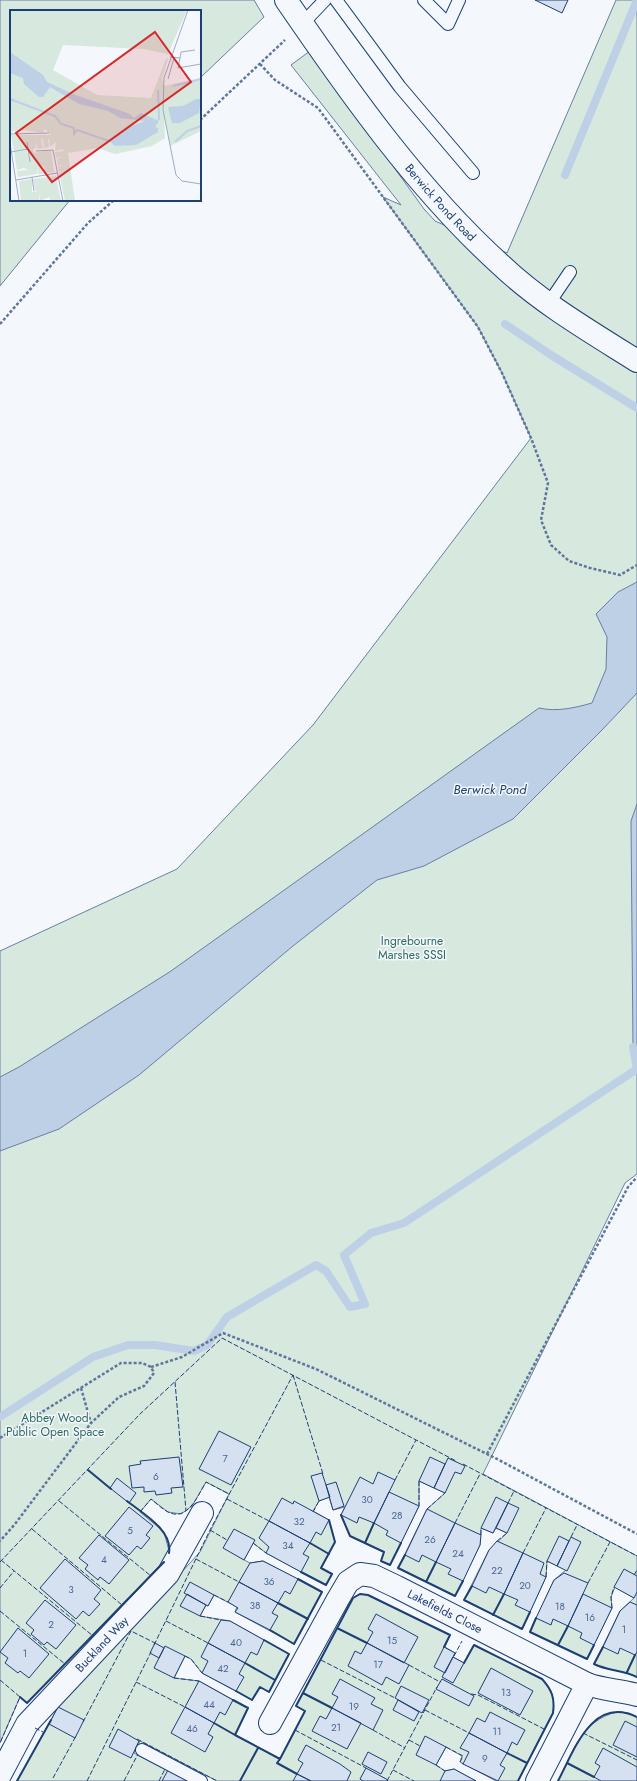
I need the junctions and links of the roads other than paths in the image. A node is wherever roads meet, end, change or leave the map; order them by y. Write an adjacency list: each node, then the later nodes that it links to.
1 (286, 0): 6 (street, Berwick Pond Road)
2 (325, 0): 6 (lane)
3 (336, 0): 7 (lane)
4 (424, 0): 5 (lane)
5 (459, 0)
6 (303, 24): 9 (street, Berwick Pond Road)
7 (473, 173)
8 (570, 272): 9 (lane)
9 (549, 303): 10 (street, Berwick Pond Road)
10 (637, 361)
11 (202, 1513): 16 (street, Buckland Way)
12 (587, 1684): 13 (street); 14 (street, Lakefields Close); 18 (street)
13 (637, 1696)
14 (270, 1723)
15 (142, 1750): 17 (lane)
16 (0, 1774)
17 (201, 1781)
18 (537, 1781)

